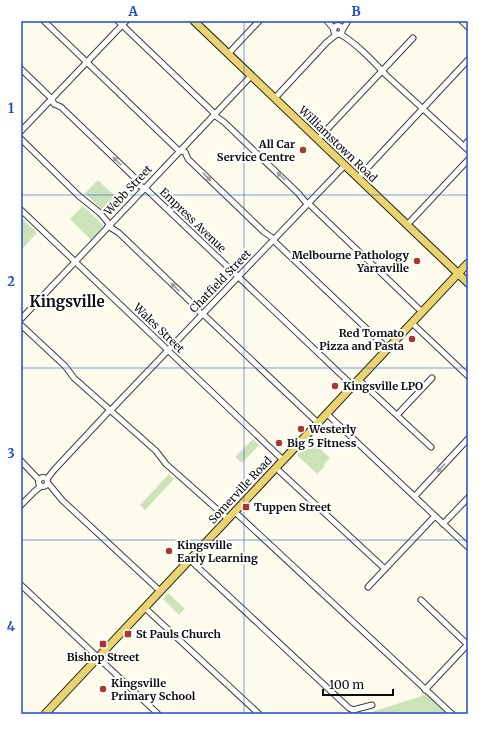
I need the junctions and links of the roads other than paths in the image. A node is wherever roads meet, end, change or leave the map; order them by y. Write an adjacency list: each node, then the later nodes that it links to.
1 (44, 21): 15 (street)
2 (118, 21): 9 (street)
3 (194, 21): 13 (main road, Williamstown Road)
4 (259, 21): 13 (street)
5 (328, 21): 11 (street)
6 (344, 21): 11 (street)
7 (348, 21): 11 (street)
8 (462, 21): 10 (street)
9 (124, 23): 15 (street); 22 (street)
10 (468, 27)
11 (338, 30): 17 (street); 19 (street)
12 (413, 38): 17 (street)
13 (228, 54): 18 (main road, Williamstown Road)
14 (468, 60): 21 (street)
15 (87, 62): 20 (street); 29 (street)
16 (21, 69): 20 (street, Empress Avenue)
17 (382, 71): 21 (street); 25 (street)
18 (251, 76): 19 (main road, Williamstown Road); 22 (street, Webb Street)
19 (275, 98): 25 (main road, Williamstown Road)
20 (52, 99): 23 (street); 33 (street, Empress Avenue, one-way to 20)
21 (422, 109): 27 (street); 32 (street)
22 (215, 115): 29 (street, Webb Street); 34 (street, one-way to 22)
23 (21, 130)
24 (21, 139): 36 (street)
25 (318, 139): 31 (main road, Williamstown Road)
26 (468, 141): 27 (street)
27 (464, 146): 28 (street)
28 (468, 150)
29 (180, 151): 33 (street, Webb Street); 38 (street, one-way to 38)
30 (468, 160): 37 (street)
31 (345, 165): 32 (main road, Williamstown Road); 34 (street, Chatfield Street)
32 (358, 178): 37 (main road, Williamstown Road)
33 (145, 188): 36 (street, Webb Street); 42 (street, Empress Avenue)
34 (308, 204): 38 (street, Chatfield Street); 44 (street)
35 (21, 210): 39 (street, Wales Street)
36 (109, 225): 39 (street, Webb Street); 45 (street, one-way to 36)
37 (407, 225): 41 (main road, Williamstown Road)
38 (274, 239): 42 (street, Chatfield Street); 49 (street)
39 (75, 262): 46 (street, Webb Street); 50 (street, Wales Street)
40 (468, 263): 41 (main road, Somerville Road)
41 (459, 273): 43 (main road, Williamstown Road); 44 (main road, Somerville Road)
42 (238, 277): 45 (street, Chatfield Street); 54 (street, Empress Avenue)
43 (468, 283)
44 (422, 312): 47 (main road, Somerville Road)
45 (202, 314): 50 (street, Chatfield Street); 58 (street)
46 (21, 319)
47 (412, 323): 49 (main road, Somerville Road); 51 (street)
48 (21, 325): 55 (street)
49 (388, 349): 53 (main road, Somerville Road)
50 (168, 350): 55 (street, Chatfield Street); 62 (street, Wales Street)
51 (468, 376)
52 (432, 378): 57 (street)
53 (359, 380): 54 (main road, Somerville Road); 57 (street)
54 (353, 386): 56 (main road, Somerville Road)
55 (110, 411): 64 (street, Chatfield Street); 70 (street)
56 (327, 414): 58 (main road, Somerville Road); 65 (street)
57 (397, 415): 60 (street)
58 (318, 423): 62 (main road, Somerville Road)
59 (468, 439): 65 (street, one-way to 65)
60 (431, 447)
61 (21, 460): 64 (street)
62 (283, 460): 63 (main road, Somerville Road)
63 (276, 468): 68 (main road, Somerville Road); 74 (street)
64 (43, 482): 67 (street, Chatfield Street); 77 (street)
65 (415, 496): 69 (street)
66 (468, 498): 71 (street)
67 (21, 505)
68 (235, 512): 70 (main road, Somerville Road); 82 (street)
69 (435, 516): 71 (street); 74 (street)
70 (228, 519): 73 (main road, Somerville Road)
71 (443, 524): 72 (street)
72 (468, 547)
73 (190, 560): 77 (main road, Somerville Road); 83 (street)
74 (385, 569): 76 (street)
75 (21, 585): 81 (street)
76 (368, 587)
77 (160, 591): 79 (main road, Somerville Road)
78 (421, 600): 80 (street)
79 (145, 608): 81 (main road, Somerville Road); 86 (street)
80 (468, 644): 82 (street)
81 (98, 658): 84 (main road, Somerville Road); 85 (street)
82 (425, 690): 87 (street)
83 (372, 705)
84 (45, 714)
85 (158, 714)
86 (259, 714)
87 (452, 714)

